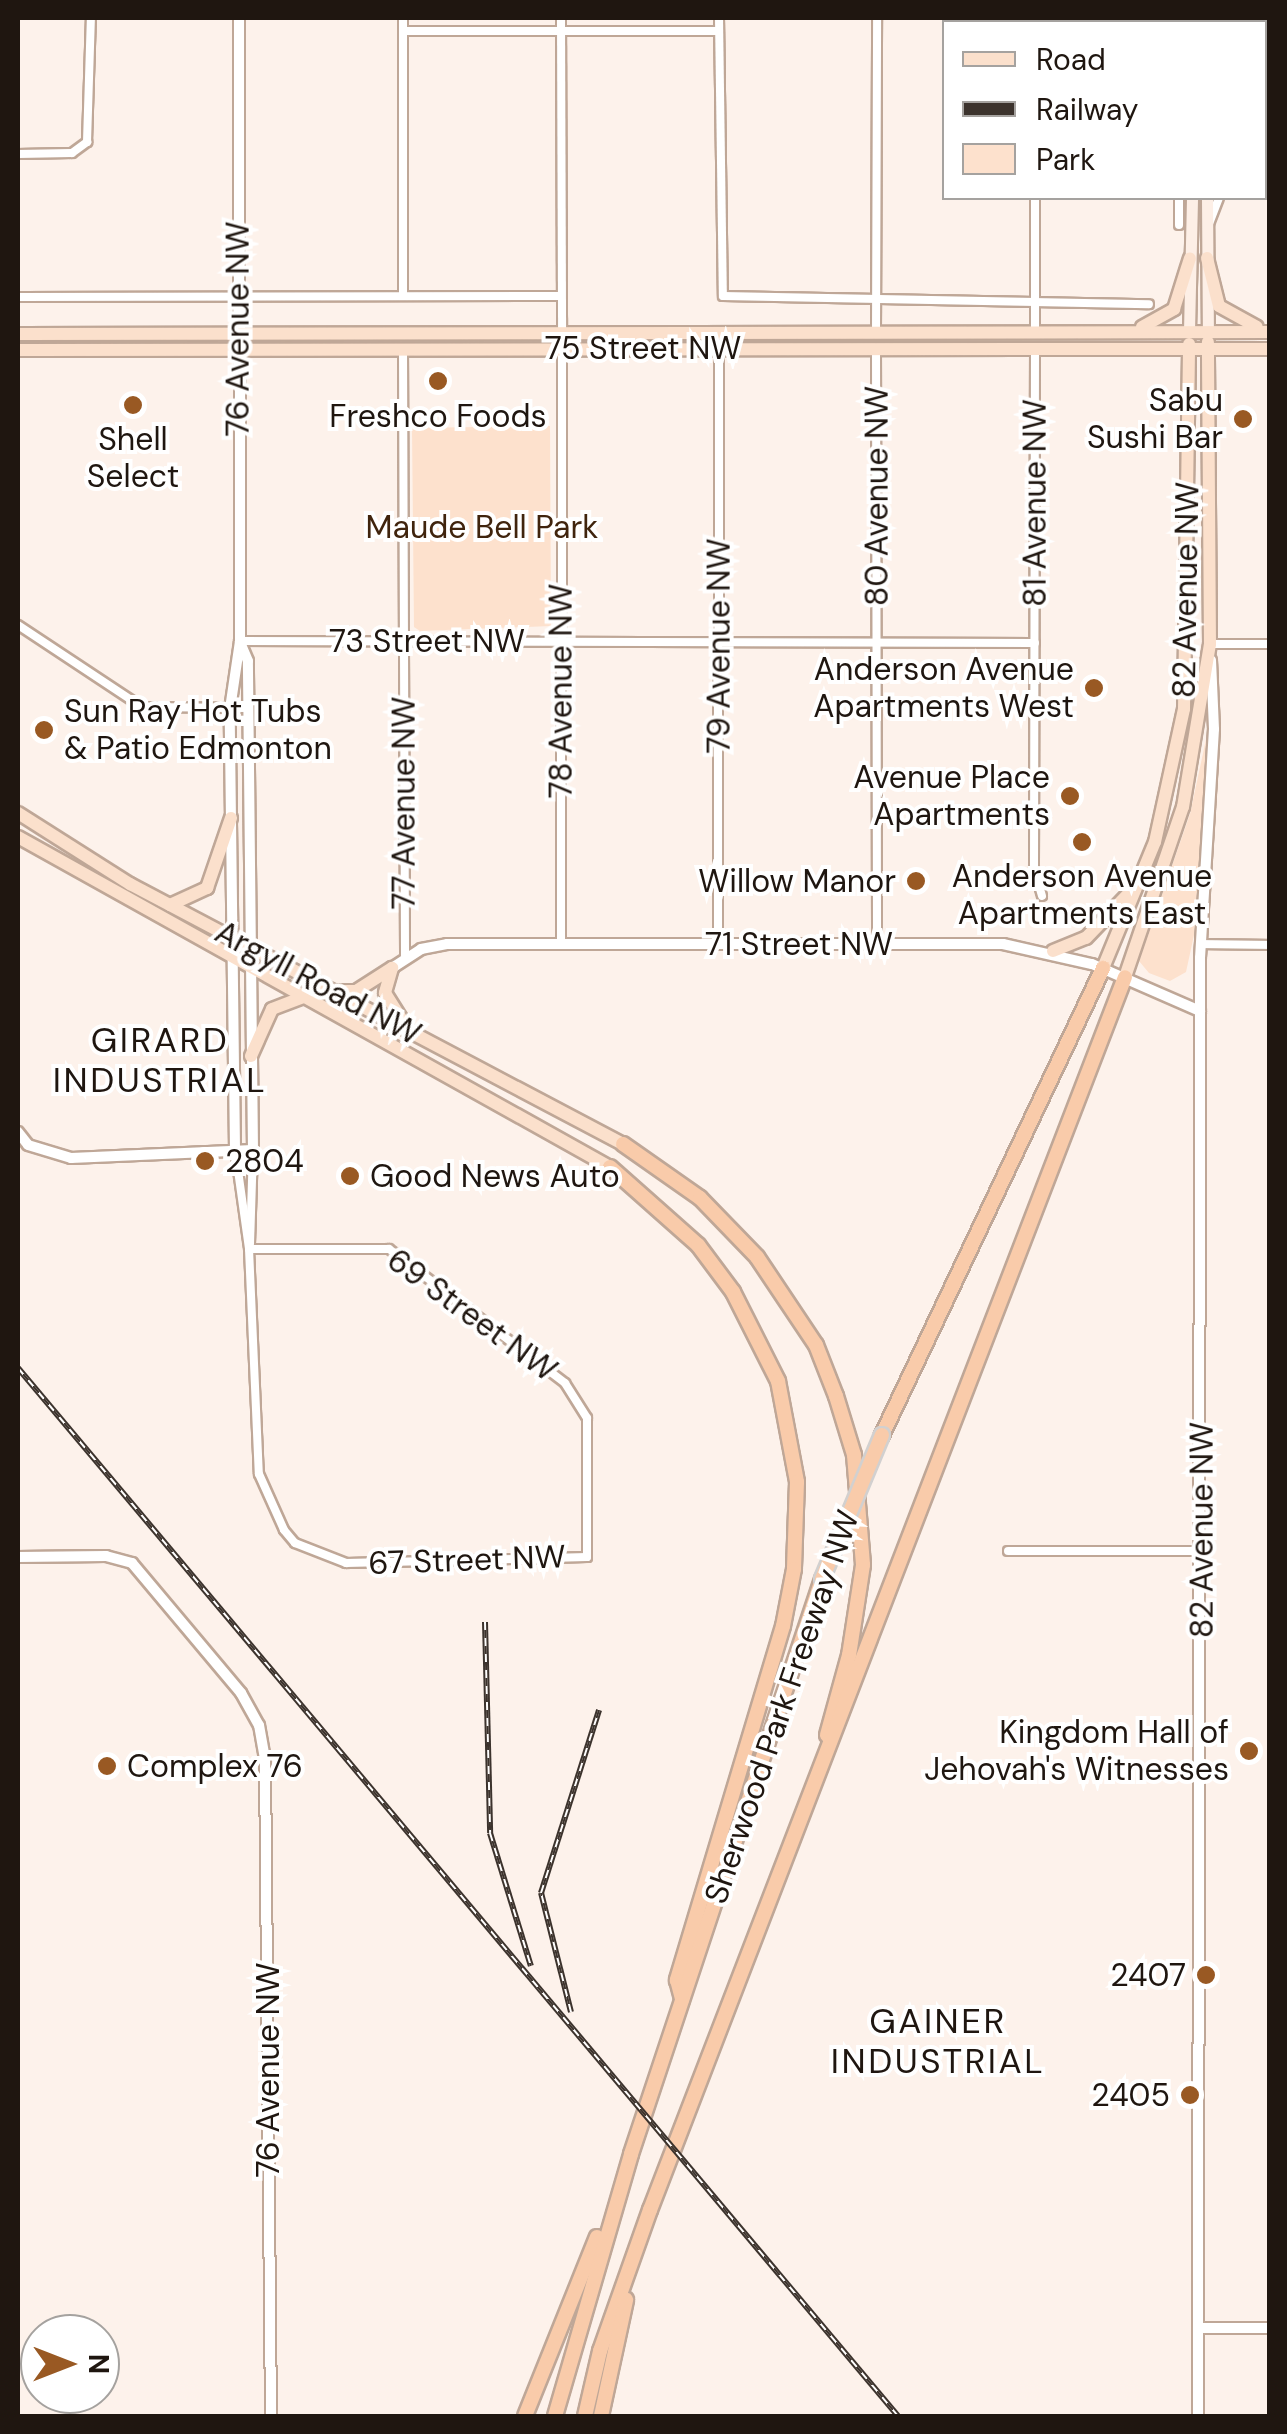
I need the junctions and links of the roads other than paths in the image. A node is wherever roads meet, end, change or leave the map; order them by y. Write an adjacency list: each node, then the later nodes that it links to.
1 (91, 18): 10 (street)
2 (239, 18): 20 (street, 76 Avenue NW)
3 (402, 18): 8 (street)
4 (561, 18): 9 (street, 78 Avenue NW)
5 (719, 18): 7 (street)
6 (876, 18): 24 (street)
7 (719, 30): 9 (street); 24 (street, 75 Street NW)
8 (402, 31): 9 (street); 21 (street)
9 (561, 31): 22 (street, 78 Avenue NW)
10 (18, 154)
11 (1035, 200): 25 (street)
12 (1179, 200): 16 (street)
13 (1192, 200): 18 (main road, 82 Avenue NW)
14 (1206, 200): 17 (main road, 82 Avenue NW)
15 (1218, 200): 17 (street, 82 Avenue NW)
16 (1179, 224)
17 (1207, 229): 19 (main road, 82 Avenue NW)
18 (1190, 258): 32 (main road); 33 (main road, 82 Avenue NW)
19 (1208, 258): 30 (main road); 34 (main road, 82 Avenue NW)
20 (238, 296): 21 (street, 75 Street NW); 23 (street, 75 Street NW); 27 (street, 76 Avenue NW)
21 (403, 296): 22 (street, 75 Street NW)
22 (562, 296): 28 (street, 78 Avenue NW)
23 (18, 297)
24 (876, 298): 25 (street, 75 Street NW); 31 (street)
25 (1035, 299): 26 (street, 75 Street NW); 29 (street)
26 (1149, 304)
27 (238, 331): 28 (main road, 75 Street NW); 35 (main road, 75 Street NW); 36 (street, 76 Avenue NW)
28 (562, 331): 31 (main road, 75 Street NW); 38 (street, 78 Avenue NW)
29 (1035, 331): 31 (main road, 75 Street NW); 32 (main road, 75 Street NW)
30 (1270, 331): 34 (main road, 75 Street NW)
31 (876, 332)
32 (1114, 332): 33 (main road, 75 Street NW)
33 (1189, 332): 34 (main road, 75 Street NW); 42 (main road, 82 Avenue NW)
34 (1208, 332): 43 (main road, 82 Avenue NW)
35 (18, 334)
36 (238, 348): 37 (main road, 75 Street NW); 45 (main road, 75 Street NW); 47 (street, 76 Avenue NW)
37 (403, 348): 38 (main road, 75 Street NW); 48 (street, 77 Avenue NW)
38 (562, 348): 39 (main road, 75 Street NW); 49 (street, 78 Avenue NW)
39 (719, 348): 40 (main road, 75 Street NW); 50 (street, 79 Avenue NW)
40 (876, 348): 41 (main road, 75 Street NW); 51 (street, 80 Avenue NW)
41 (1034, 348): 42 (main road, 75 Street NW); 52 (street, 81 Avenue NW)
42 (1189, 349): 43 (main road, 75 Street NW); 60 (main road, 82 Avenue NW)
43 (1208, 349): 44 (main road, 75 Street NW); 53 (main road, 82 Avenue NW)
44 (1270, 349)
45 (18, 350)
46 (18, 626): 56 (street)
47 (240, 641): 48 (street, 73 Street NW); 55 (street, 76 Avenue NW); 56 (street, 76 Avenue NW)
48 (404, 642): 49 (street, 73 Street NW); 72 (street, 77 Avenue NW)
49 (561, 642): 50 (street, 73 Street NW); 64 (street, 78 Avenue NW)
50 (720, 642): 51 (street, 73 Street NW); 65 (street, 79 Avenue NW)
51 (877, 642): 52 (street, 73 Street NW); 66 (street, 80 Avenue NW)
52 (1034, 642): 61 (street, 81 Avenue NW)
53 (1210, 644): 54 (street); 67 (street, 82 Avenue NW); 76 (main road, 82 Avenue NW)
54 (1270, 644)
55 (248, 708): 56 (street); 69 (street, 76 Avenue NW)
56 (230, 709): 58 (street, 76 Avenue NW)
57 (18, 813): 62 (main road, Argyll Road NW)
58 (231, 818): 62 (main road); 63 (street, 76 Avenue NW)
59 (18, 837): 71 (main road, Argyll Road NW)
60 (1141, 880): 70 (main road); 75 (main road, 82 Avenue NW)
61 (1042, 896)
62 (170, 906): 63 (main road, Argyll Road NW)
63 (230, 937): 69 (main road, Argyll Road NW); 71 (street, 76 Avenue NW)
64 (561, 944): 65 (street, 71 Street NW); 72 (street, 71 Street NW)
65 (718, 944): 66 (street, 71 Street NW)
66 (877, 944): 70 (street, 71 Street NW)
67 (1201, 944): 68 (street); 79 (street, 82 Avenue NW)
68 (1270, 944)
69 (249, 947): 73 (street, 76 Avenue NW); 77 (main road, Argyll Road NW)
70 (1053, 951): 75 (street, 71 Street NW)
71 (231, 958): 73 (main road, Argyll Road NW); 84 (street, 76 Avenue NW)
72 (404, 958): 74 (street, 71 Street NW)
73 (248, 968): 78 (main road, Argyll Road NW); 81 (street, 76 Avenue NW)
74 (392, 968): 77 (main road); 80 (main road)
75 (1102, 968): 76 (street, 71 Street NW); 94 (highway, Sherwood Park Freeway NW, bridge)
76 (1125, 978): 79 (street, 71 Street NW); 93 (highway, Sherwood Park Freeway NW)
77 (330, 991): 80 (main road, Argyll Road NW)
78 (304, 996): 81 (main road); 86 (main road, Argyll Road NW)
79 (1200, 1012): 89 (street, 82 Avenue NW)
80 (410, 1032): 83 (main road, Argyll Road NW)
81 (251, 1056): 85 (street, 76 Avenue NW)
82 (18, 1132): 84 (street)
83 (624, 1144): 93 (highway)
84 (235, 1149): 85 (street); 87 (street, 76 Avenue NW)
85 (253, 1150): 87 (street, 76 Avenue NW)
86 (610, 1167): 94 (highway)
87 (250, 1249): 90 (street, 69 Street NW); 92 (street, 76 Avenue NW)
88 (1008, 1551): 89 (street)
89 (1202, 1551): 97 (street, 82 Avenue NW)
90 (587, 1557): 92 (street, 67 Street NW)
91 (18, 1558): 99 (street, 76 Avenue NW)
92 (346, 1563)
93 (807, 1797): 96 (highway, Sherwood Park Freeway NW)
94 (682, 1999): 95 (highway, Sherwood Park Freeway NW)
95 (632, 2154): 100 (highway); 101 (highway, Sherwood Park Freeway NW)
96 (650, 2210): 102 (highway, Sherwood Park Freeway NW); 103 (highway)
97 (1198, 2328): 98 (street); 104 (street, 82 Avenue NW)
98 (1270, 2328)
99 (271, 2416)
100 (525, 2416)
101 (555, 2416)
102 (585, 2416)
103 (602, 2416)
104 (1198, 2416)

